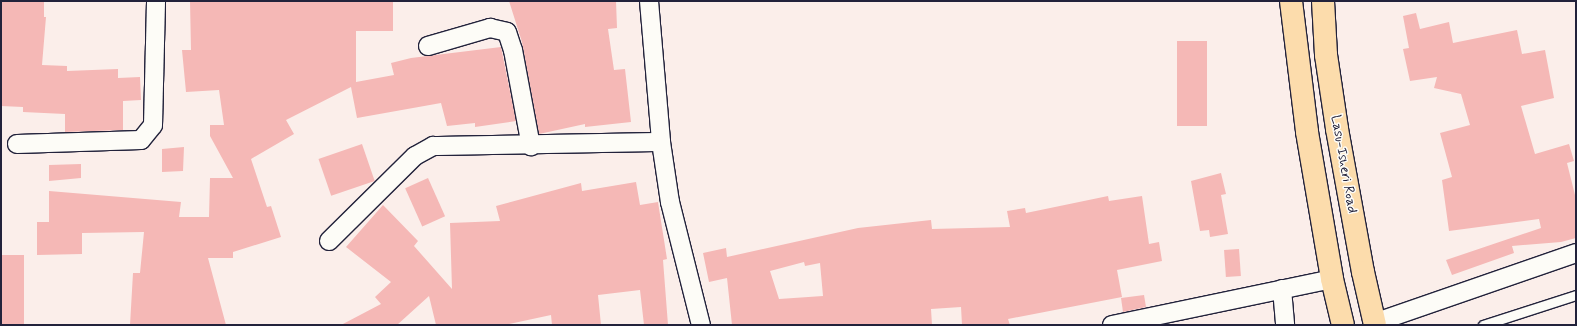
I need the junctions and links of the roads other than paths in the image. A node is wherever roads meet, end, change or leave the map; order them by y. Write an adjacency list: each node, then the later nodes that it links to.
1 (156, 1): 7 (street)
2 (649, 1): 6 (street)
3 (1291, 1): 11 (main road)
4 (1323, 1): 14 (main road, Lasu-Isheri Road)
5 (428, 46): 8 (street)
6 (661, 142): 8 (street); 15 (street)
7 (17, 144)
8 (531, 146): 9 (street)
9 (329, 241)
10 (1576, 253): 14 (street)
11 (1332, 279): 12 (street); 18 (main road)
12 (1282, 289): 16 (street); 17 (street)
13 (1576, 295): 19 (lane)
14 (1375, 324)
15 (701, 325)
16 (1112, 325)
17 (1285, 325)
18 (1343, 325)
19 (1483, 325)

